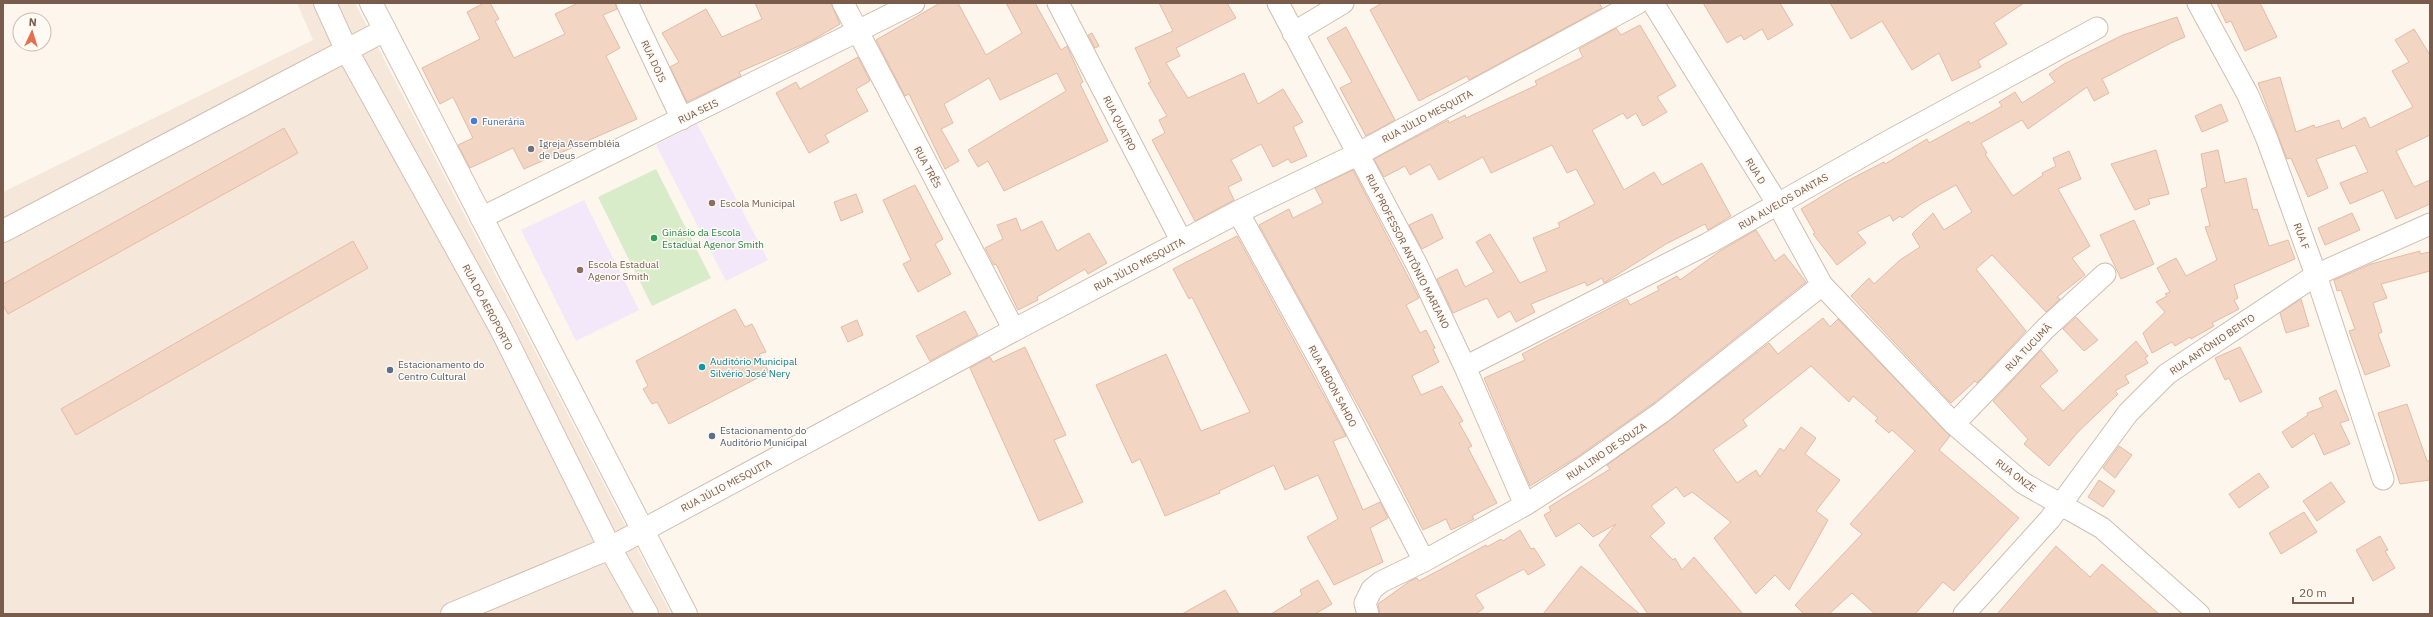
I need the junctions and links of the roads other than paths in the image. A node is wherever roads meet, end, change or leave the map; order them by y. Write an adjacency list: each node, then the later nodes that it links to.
1 (325, 3): 16 (street, RUA DO AEROPORTO)
2 (371, 3): 13 (street)
3 (627, 3): 17 (street, RUA DOIS)
4 (843, 3): 14 (street, RUA TRÊS)
5 (914, 3): 14 (street, RUA SEIS)
6 (1058, 3): 24 (street, RUA QUATRO)
7 (1278, 3): 15 (street, RUA PROFESSOR ANTÔNIO MARIANO)
8 (1343, 3): 15 (street)
9 (1637, 3): 18 (street, RUA JÚLIO MESQUITA)
10 (1653, 3): 19 (street, RUA D)
11 (2198, 3): 26 (street, RUA F)
12 (2097, 28): 19 (street, RUA ALVELOS DANTAS)
13 (385, 30): 16 (street); 21 (street)
14 (858, 32): 17 (street, RUA SEIS); 28 (street, RUA TRÊS)
15 (1293, 33): 18 (street, RUA PROFESSOR ANTÔNIO MARIANO)
16 (346, 49): 23 (street); 36 (street, RUA DO AEROPORTO)
17 (682, 119): 21 (street, RUA SEIS)
18 (1358, 154): 20 (street, RUA JÚLIO MESQUITA); 30 (street, RUA PROFESSOR ANTÔNIO MARIANO)
19 (1777, 204): 27 (street, RUA D); 30 (street, RUA ALVELOS DANTAS)
20 (1238, 212): 24 (street, RUA JÚLIO MESQUITA); 37 (street, RUA ABDON SAHDO)
21 (481, 218): 35 (street)
22 (2430, 224): 26 (street, RUA ANTÔNIO BENTO)
23 (3, 231)
24 (1182, 242): 28 (street, RUA JÚLIO MESQUITA)
25 (2105, 274): 31 (street, RUA TUCUMÃ)
26 (2316, 275): 32 (street, RUA F); 34 (street, RUA ANTÔNIO BENTO)
27 (1822, 285): 29 (street, RUA D); 33 (street, RUA LINO DE SOUZA)
28 (1014, 330): 35 (street, RUA JÚLIO MESQUITA)
29 (1866, 334): 31 (street, RUA ONZE)
30 (1465, 367): 33 (street, RUA PROFESSOR ANTÔNIO MARIANO)
31 (1954, 424): 34 (street, RUA ONZE)
32 (2383, 479)
33 (1525, 505): 37 (street, RUA LINO DE SOUZA)
34 (2061, 505): 42 (street, RUA ANTÔNIO BENTO); 43 (street, RUA ONZE)
35 (644, 529): 36 (street, RUA JÚLIO MESQUITA); 40 (street)
36 (610, 548): 38 (street, RUA JÚLIO MESQUITA); 39 (street, RUA DO AEROPORTO)
37 (1424, 561): 41 (street, RUA LINO DE SOUZA)
38 (452, 614)
39 (647, 614)
40 (686, 614)
41 (1368, 614)
42 (1964, 614)
43 (2199, 614)

